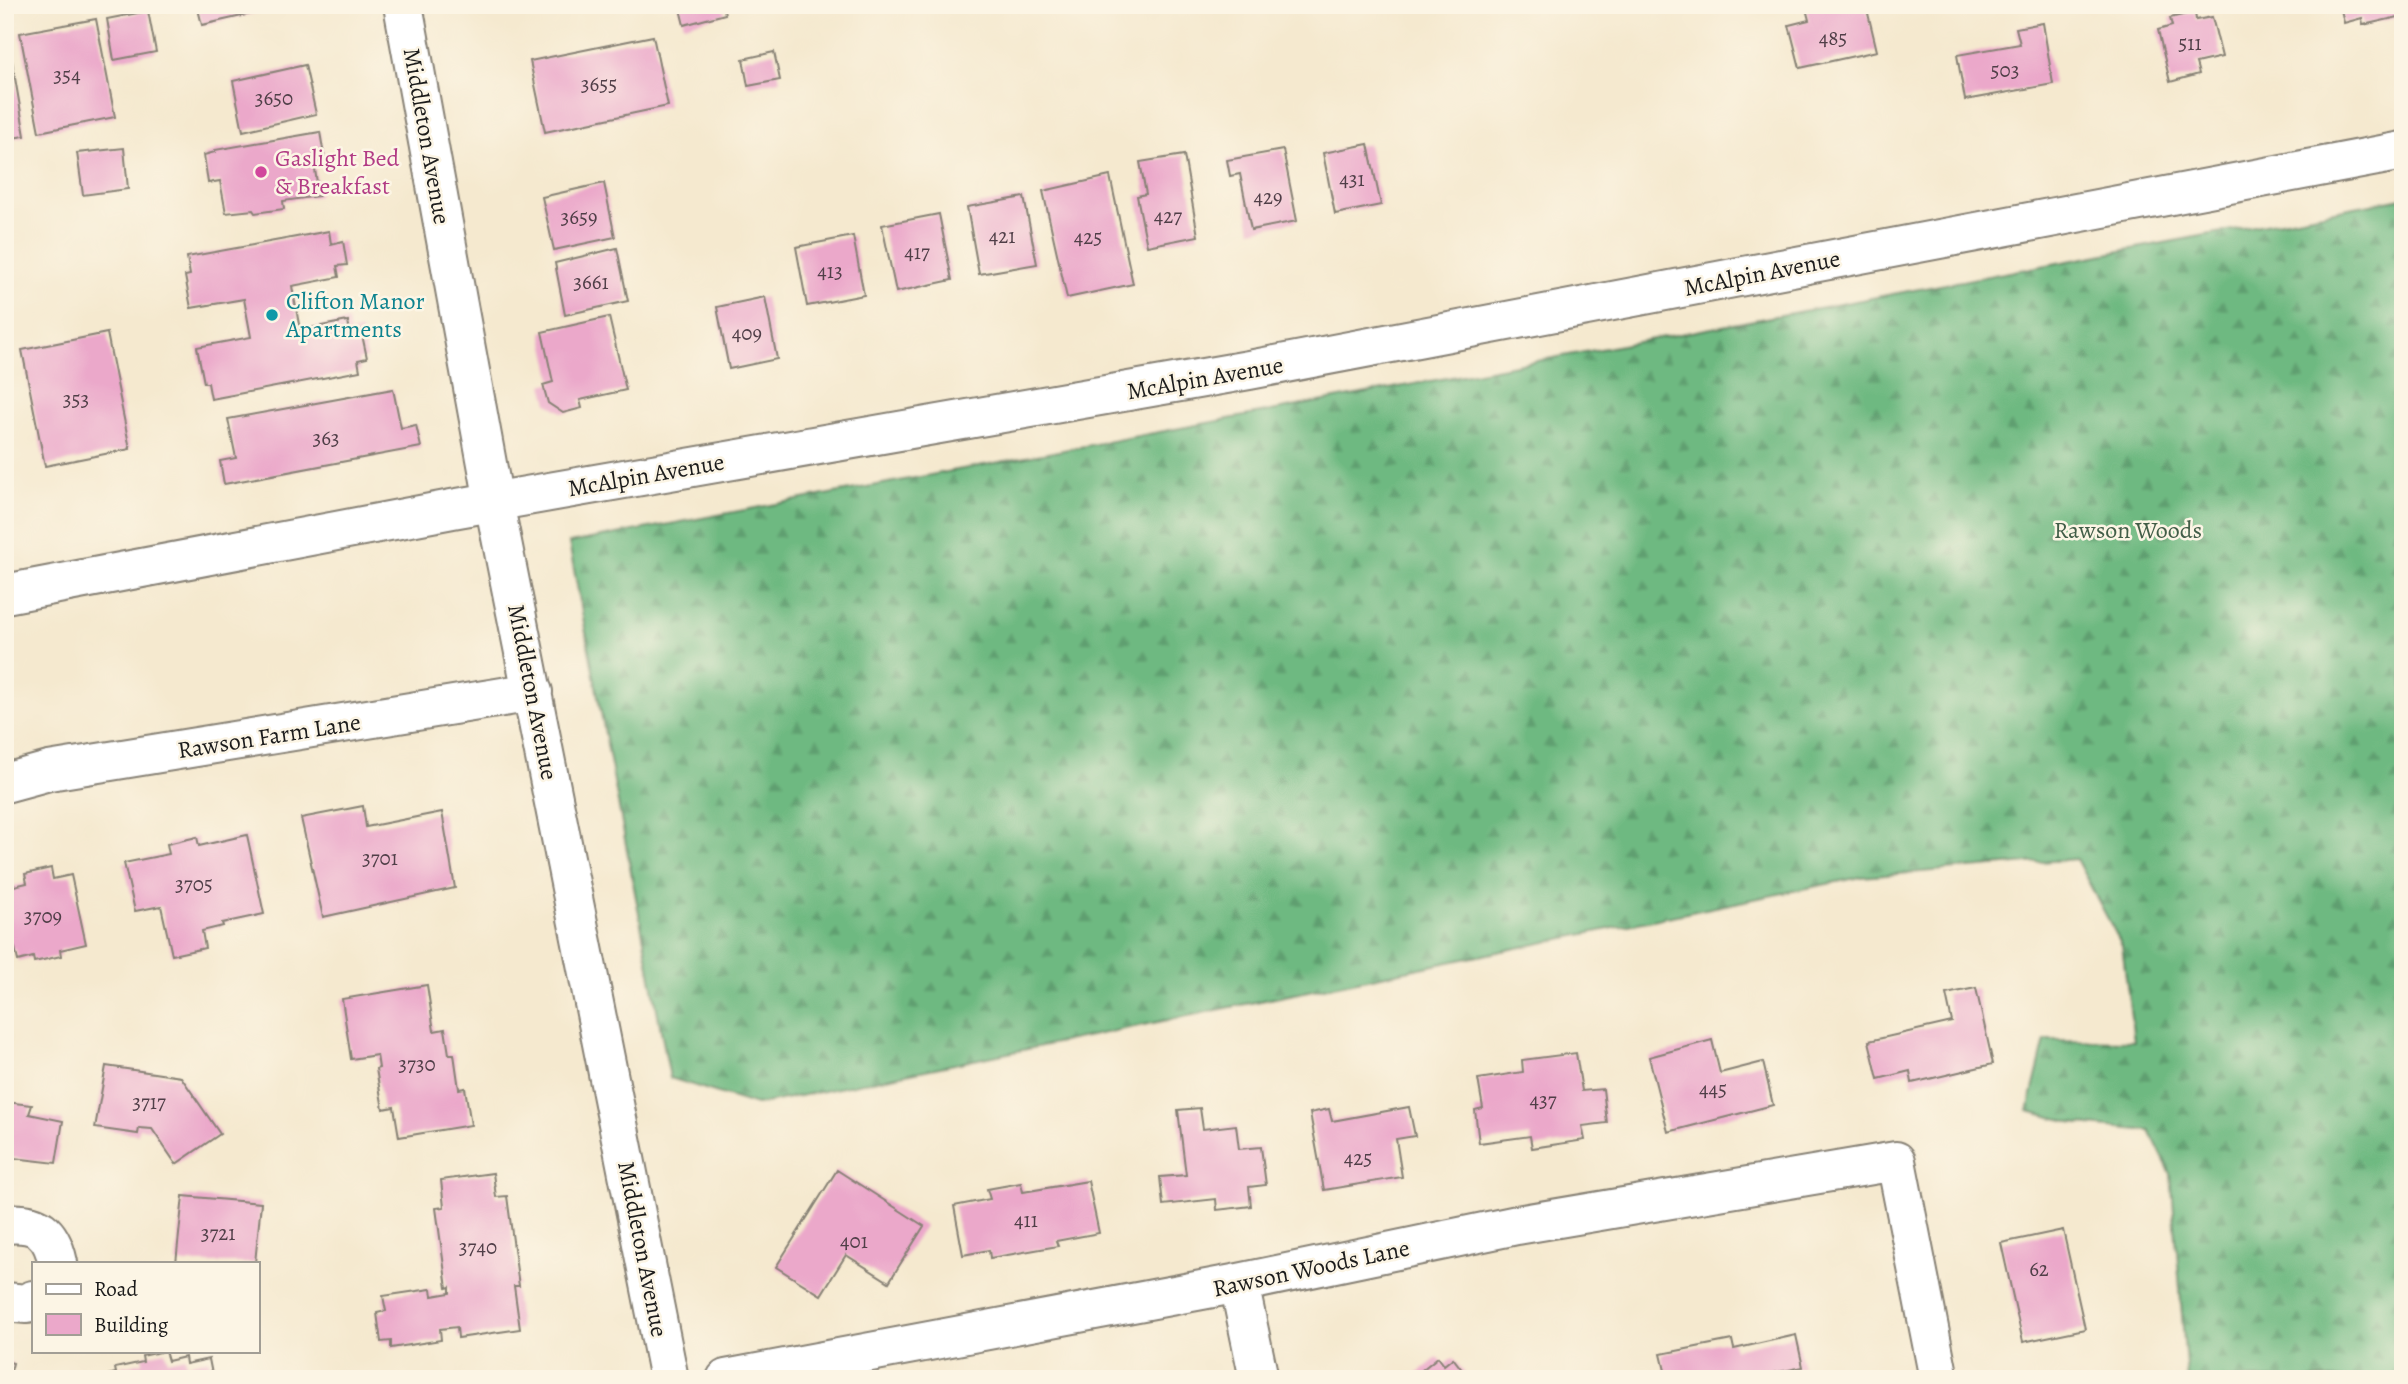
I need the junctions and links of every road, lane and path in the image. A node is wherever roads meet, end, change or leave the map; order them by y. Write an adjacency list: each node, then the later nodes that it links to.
1 (403, 5): 3 (street, Middleton Avenue)
2 (2403, 151): 3 (street, McAlpin Avenue)
3 (494, 502): 4 (street, McAlpin Avenue); 5 (street, Middleton Avenue)
4 (5, 594)
5 (533, 692): 6 (street, Rawson Farm Lane); 12 (street, Middleton Avenue)
6 (5, 783)
7 (5, 1224): 8 (street)
8 (58, 1262)
9 (1239, 1283): 13 (street, Rawson Woods Lane); 14 (street); 15 (street, Rawson Woods Lane)
10 (32, 1301): 11 (street)
11 (5, 1302)
12 (669, 1379)
13 (726, 1379)
14 (1259, 1379)
15 (1939, 1379)

